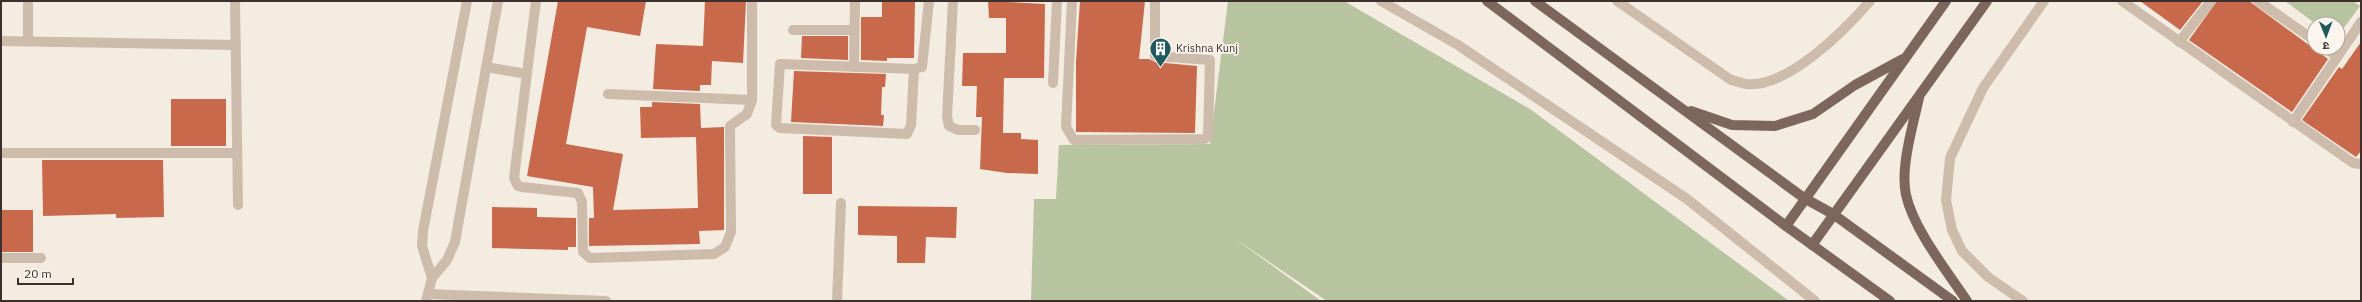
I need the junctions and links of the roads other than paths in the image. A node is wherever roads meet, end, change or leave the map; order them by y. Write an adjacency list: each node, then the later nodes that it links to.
1 (28, 1): 29 (street)
2 (236, 1): 32 (street)
3 (467, 1): 57 (street)
4 (498, 1): 36 (street)
5 (536, 1): 38 (street)
6 (752, 1): 42 (street)
7 (855, 1): 26 (street)
8 (929, 1): 37 (street)
9 (952, 1): 45 (street)
10 (1057, 1): 39 (street)
11 (1072, 1): 12 (street)
12 (1155, 1)
13 (1381, 1): 62 (street)
14 (1487, 1): 53 (main road)
15 (1535, 1): 43 (main road)
16 (1617, 1): 17 (street)
17 (1870, 1)
18 (1946, 1): 34 (main road)
19 (1987, 1): 41 (main road)
20 (2044, 1): 66 (street)
21 (2122, 1): 30 (street)
22 (2211, 1): 30 (street)
23 (2258, 1): 27 (street)
24 (2361, 22): 31 (street)
25 (793, 30): 26 (street)
26 (854, 30): 35 (street)
27 (2306, 34)
28 (1, 41): 29 (street)
29 (28, 41): 32 (street)
30 (2179, 42): 44 (street)
31 (2346, 42)
32 (236, 45): 47 (street)
33 (2336, 56): 44 (street)
34 (1906, 57): 43 (main road); 49 (main road)
35 (854, 67): 37 (street); 37 (street)
36 (486, 68): 38 (street); 57 (street)
37 (914, 68)
38 (527, 74): 42 (street)
39 (1053, 83)
40 (608, 94): 42 (street)
41 (1920, 94): 52 (main road); 65 (main road)
42 (752, 100)
43 (1681, 108): 49 (main road)
44 (2292, 122): 48 (street)
45 (975, 130)
46 (1, 153): 47 (street)
47 (237, 153): 51 (street)
48 (2361, 164)
49 (1804, 198): 52 (main road); 53 (main road)
50 (841, 202): 61 (street)
51 (238, 205)
52 (1833, 214): 54 (main road); 64 (main road)
53 (1786, 226): 54 (main road)
54 (1812, 245): 63 (main road)
55 (1, 258): 56 (street)
56 (41, 258)
57 (432, 278): 58 (street)
58 (427, 298): 59 (street)
59 (595, 300): 60 (street)
60 (606, 301)
61 (837, 301)
62 (1815, 301)
63 (1890, 301)
64 (1953, 301)
65 (1967, 301)
66 (2023, 301)

